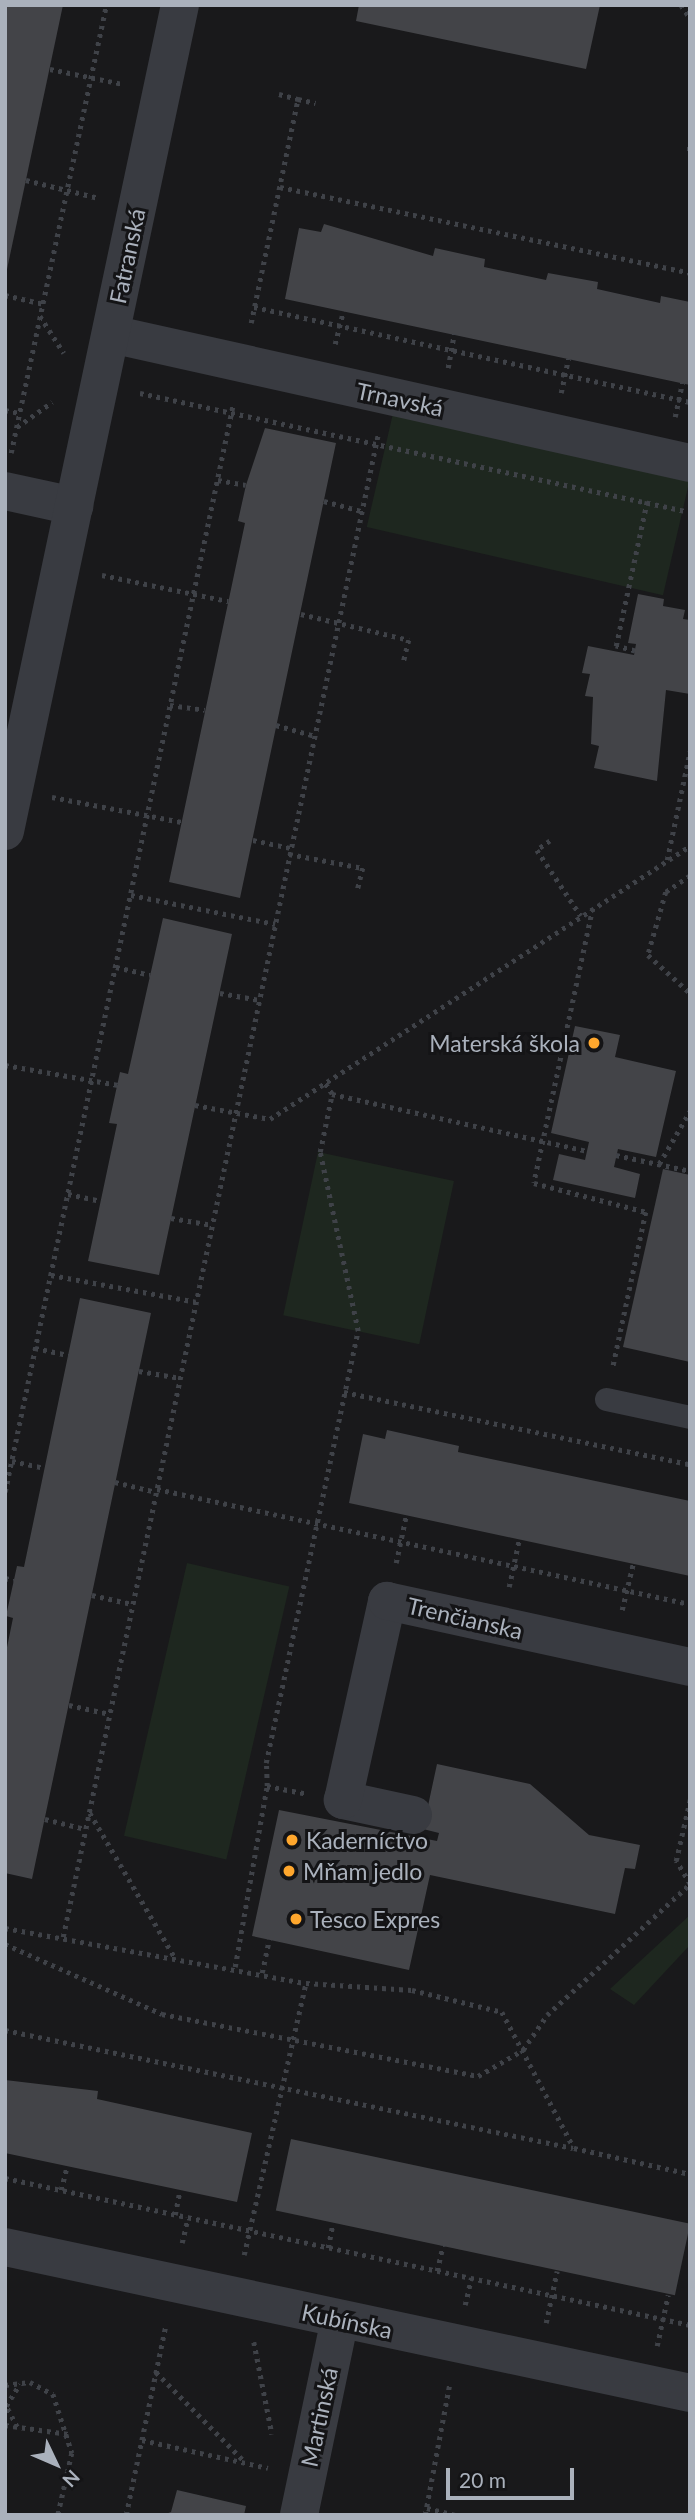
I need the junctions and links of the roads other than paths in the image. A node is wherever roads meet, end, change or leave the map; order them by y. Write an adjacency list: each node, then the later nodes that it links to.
1 (180, 5): 2 (street, Fatranská)
2 (111, 334): 3 (street, Trnavská); 5 (street, Fatranská)
3 (674, 460)
4 (7, 479): 5 (street)
5 (74, 506): 6 (street, Fatranská)
6 (5, 831)
7 (606, 1399): 8 (lane)
8 (690, 1417)
9 (690, 1667): 10 (street, Trenčianska)
10 (412, 1815)
11 (5, 2247): 12 (street, Kubínska)
12 (340, 2319): 13 (street, Kubínska); 14 (street, Martinská)
13 (690, 2393)
14 (299, 2515)

